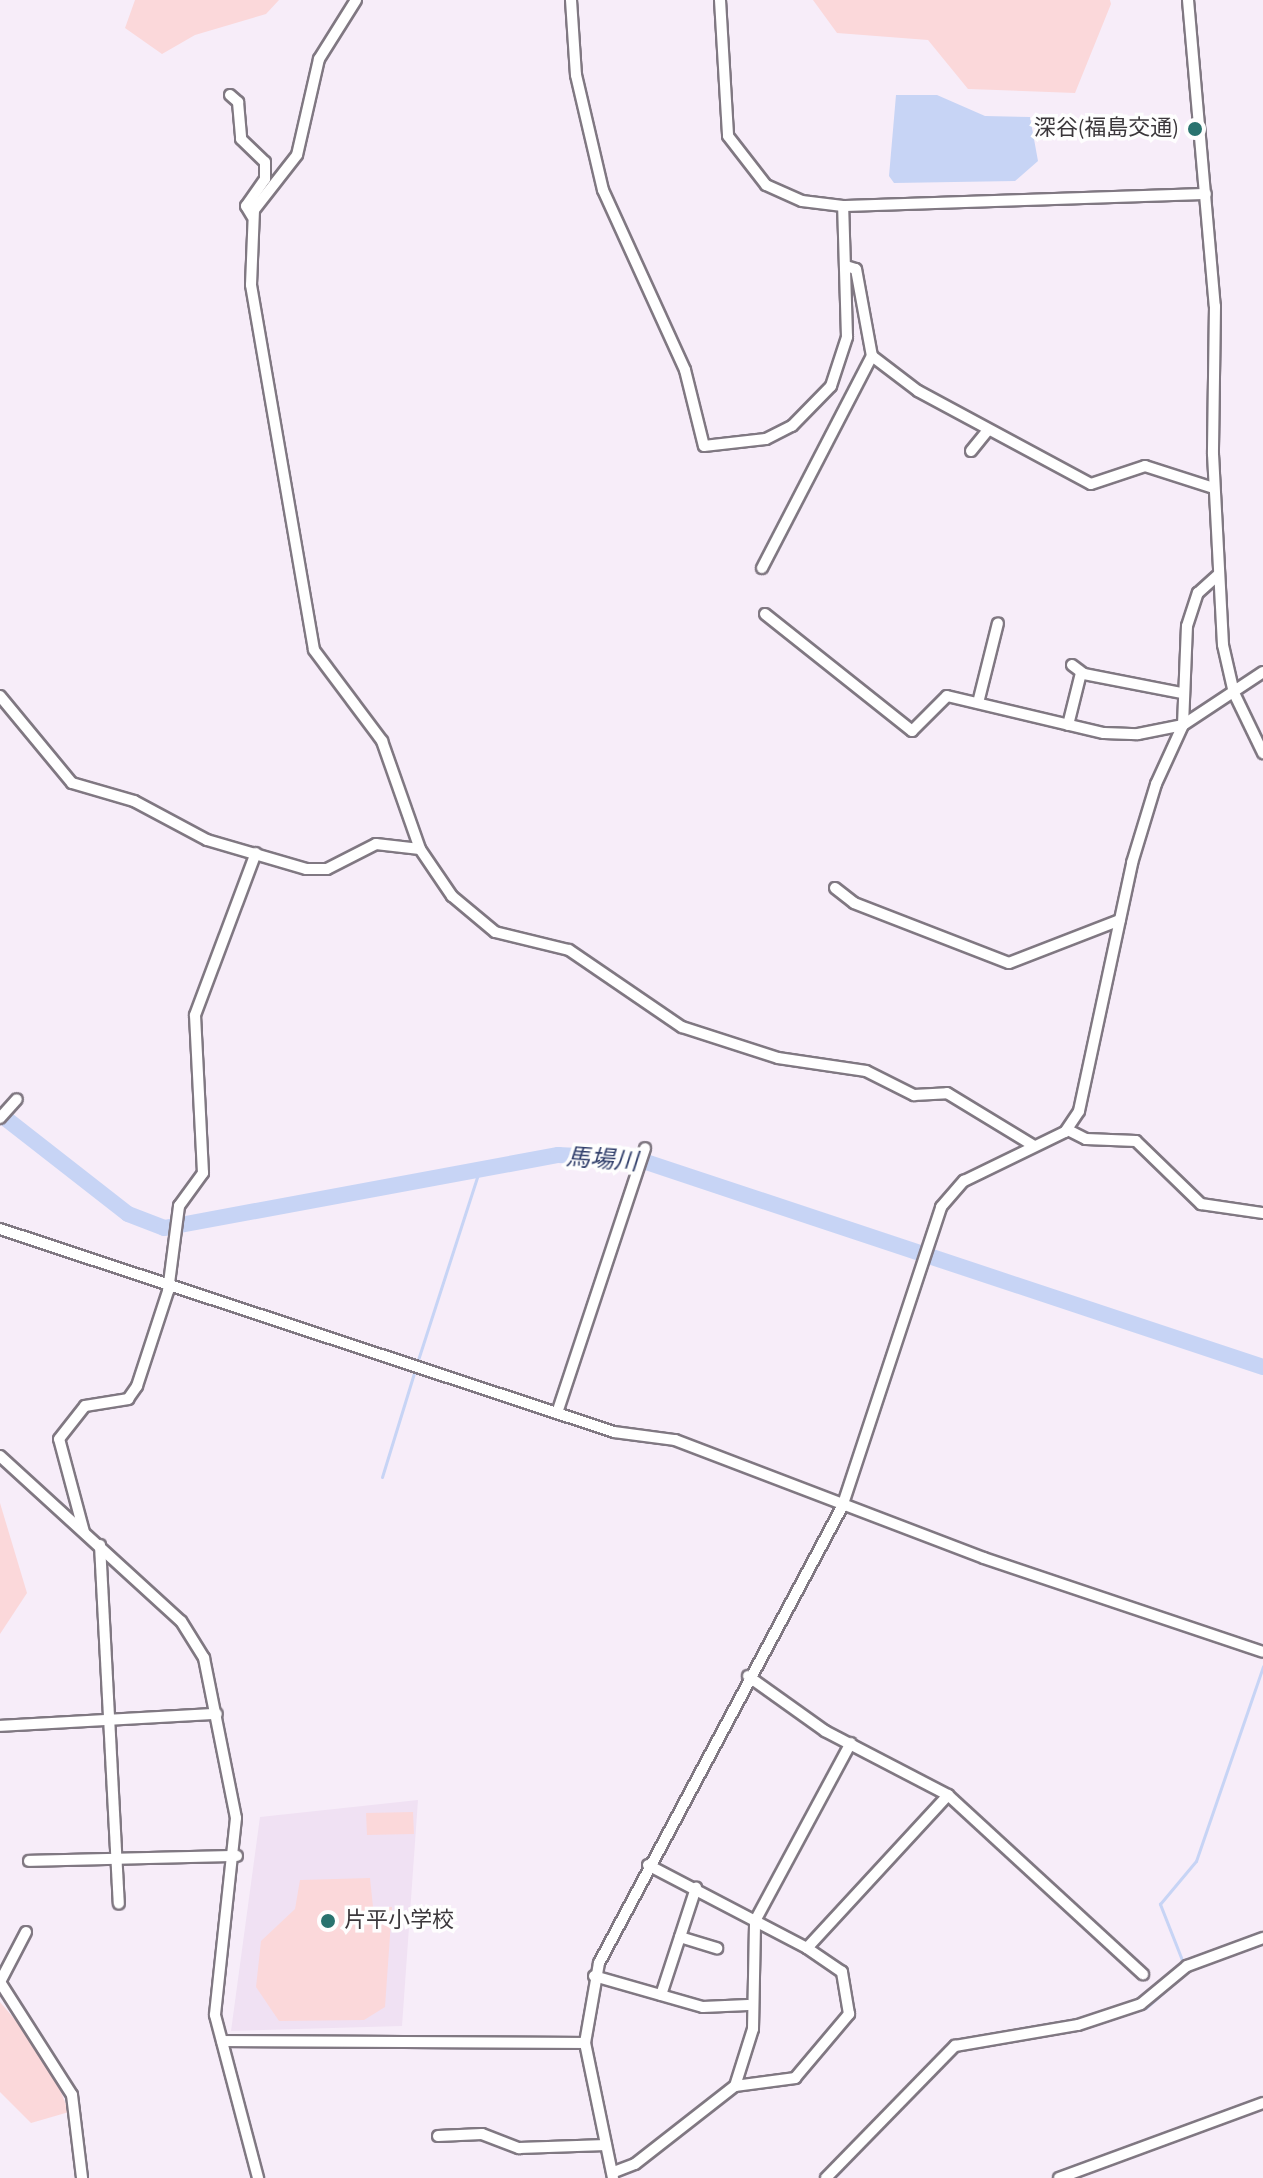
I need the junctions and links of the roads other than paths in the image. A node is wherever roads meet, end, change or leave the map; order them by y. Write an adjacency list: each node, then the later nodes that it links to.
1 (356, 0): 8 (street)
2 (571, 0): 9 (street)
3 (720, 0): 7 (street)
4 (1188, 0): 6 (street)
5 (230, 95): 8 (street)
6 (1206, 194): 7 (street); 13 (street)
7 (843, 206): 9 (street)
8 (252, 216): 26 (street)
9 (846, 266): 10 (street)
10 (872, 356): 11 (street); 14 (street)
11 (987, 431): 12 (street); 13 (street)
12 (971, 451)
13 (1214, 488): 15 (street)
14 (762, 568)
15 (1219, 574): 19 (street); 20 (street)
16 (765, 614): 22 (street)
17 (998, 623): 22 (street)
18 (1263, 672): 20 (street)
19 (1182, 693): 23 (street); 24 (street)
20 (1234, 693): 24 (street); 25 (street)
21 (0, 696): 27 (street)
22 (978, 703): 23 (street)
23 (1068, 725): 24 (street)
24 (1183, 725): 29 (street)
25 (1263, 753)
26 (420, 849): 27 (street); 33 (street)
27 (256, 853): 37 (street)
28 (835, 888): 29 (street)
29 (1120, 920): 32 (street)
30 (17, 1099): 31 (street)
31 (0, 1118)
32 (1068, 1130): 33 (street); 35 (street)
33 (1034, 1146): 40 (street)
34 (645, 1148): 38 (street)
35 (1263, 1213)
36 (0, 1229): 37 (street)
37 (167, 1284): 38 (street); 41 (street)
38 (557, 1413): 40 (street)
39 (0, 1456): 41 (street)
40 (842, 1507): 43 (street); 44 (street)
41 (84, 1532): 42 (street)
42 (100, 1545): 45 (street); 46 (street)
43 (1263, 1652)
44 (748, 1676): 48 (street); 53 (street)
45 (217, 1714): 46 (street); 51 (street)
46 (106, 1720): 47 (street); 50 (street)
47 (0, 1726)
48 (851, 1743): 49 (street); 56 (street)
49 (948, 1795): 61 (street); 62 (street)
50 (116, 1855): 51 (street); 52 (street); 55 (street)
51 (237, 1856): 66 (street)
52 (29, 1861)
53 (648, 1865): 54 (street); 63 (street)
54 (696, 1888): 56 (street); 58 (street)
55 (119, 1903)
56 (755, 1921): 61 (street); 65 (street)
57 (26, 1932): 73 (street)
58 (680, 1937): 60 (street); 64 (street)
59 (1263, 1938): 75 (street)
60 (717, 1948)
61 (807, 1948): 68 (street)
62 (1143, 1974)
63 (594, 1976): 64 (street); 67 (street)
64 (661, 1995): 65 (street)
65 (748, 2005): 68 (street)
66 (222, 2041): 67 (street); 74 (street)
67 (585, 2043): 71 (street)
68 (735, 2086): 72 (street)
69 (1263, 2103): 76 (street)
70 (438, 2136): 71 (street)
71 (606, 2145): 72 (street)
72 (613, 2175)
73 (82, 2178)
74 (258, 2178)
75 (826, 2178)
76 (1059, 2178)

